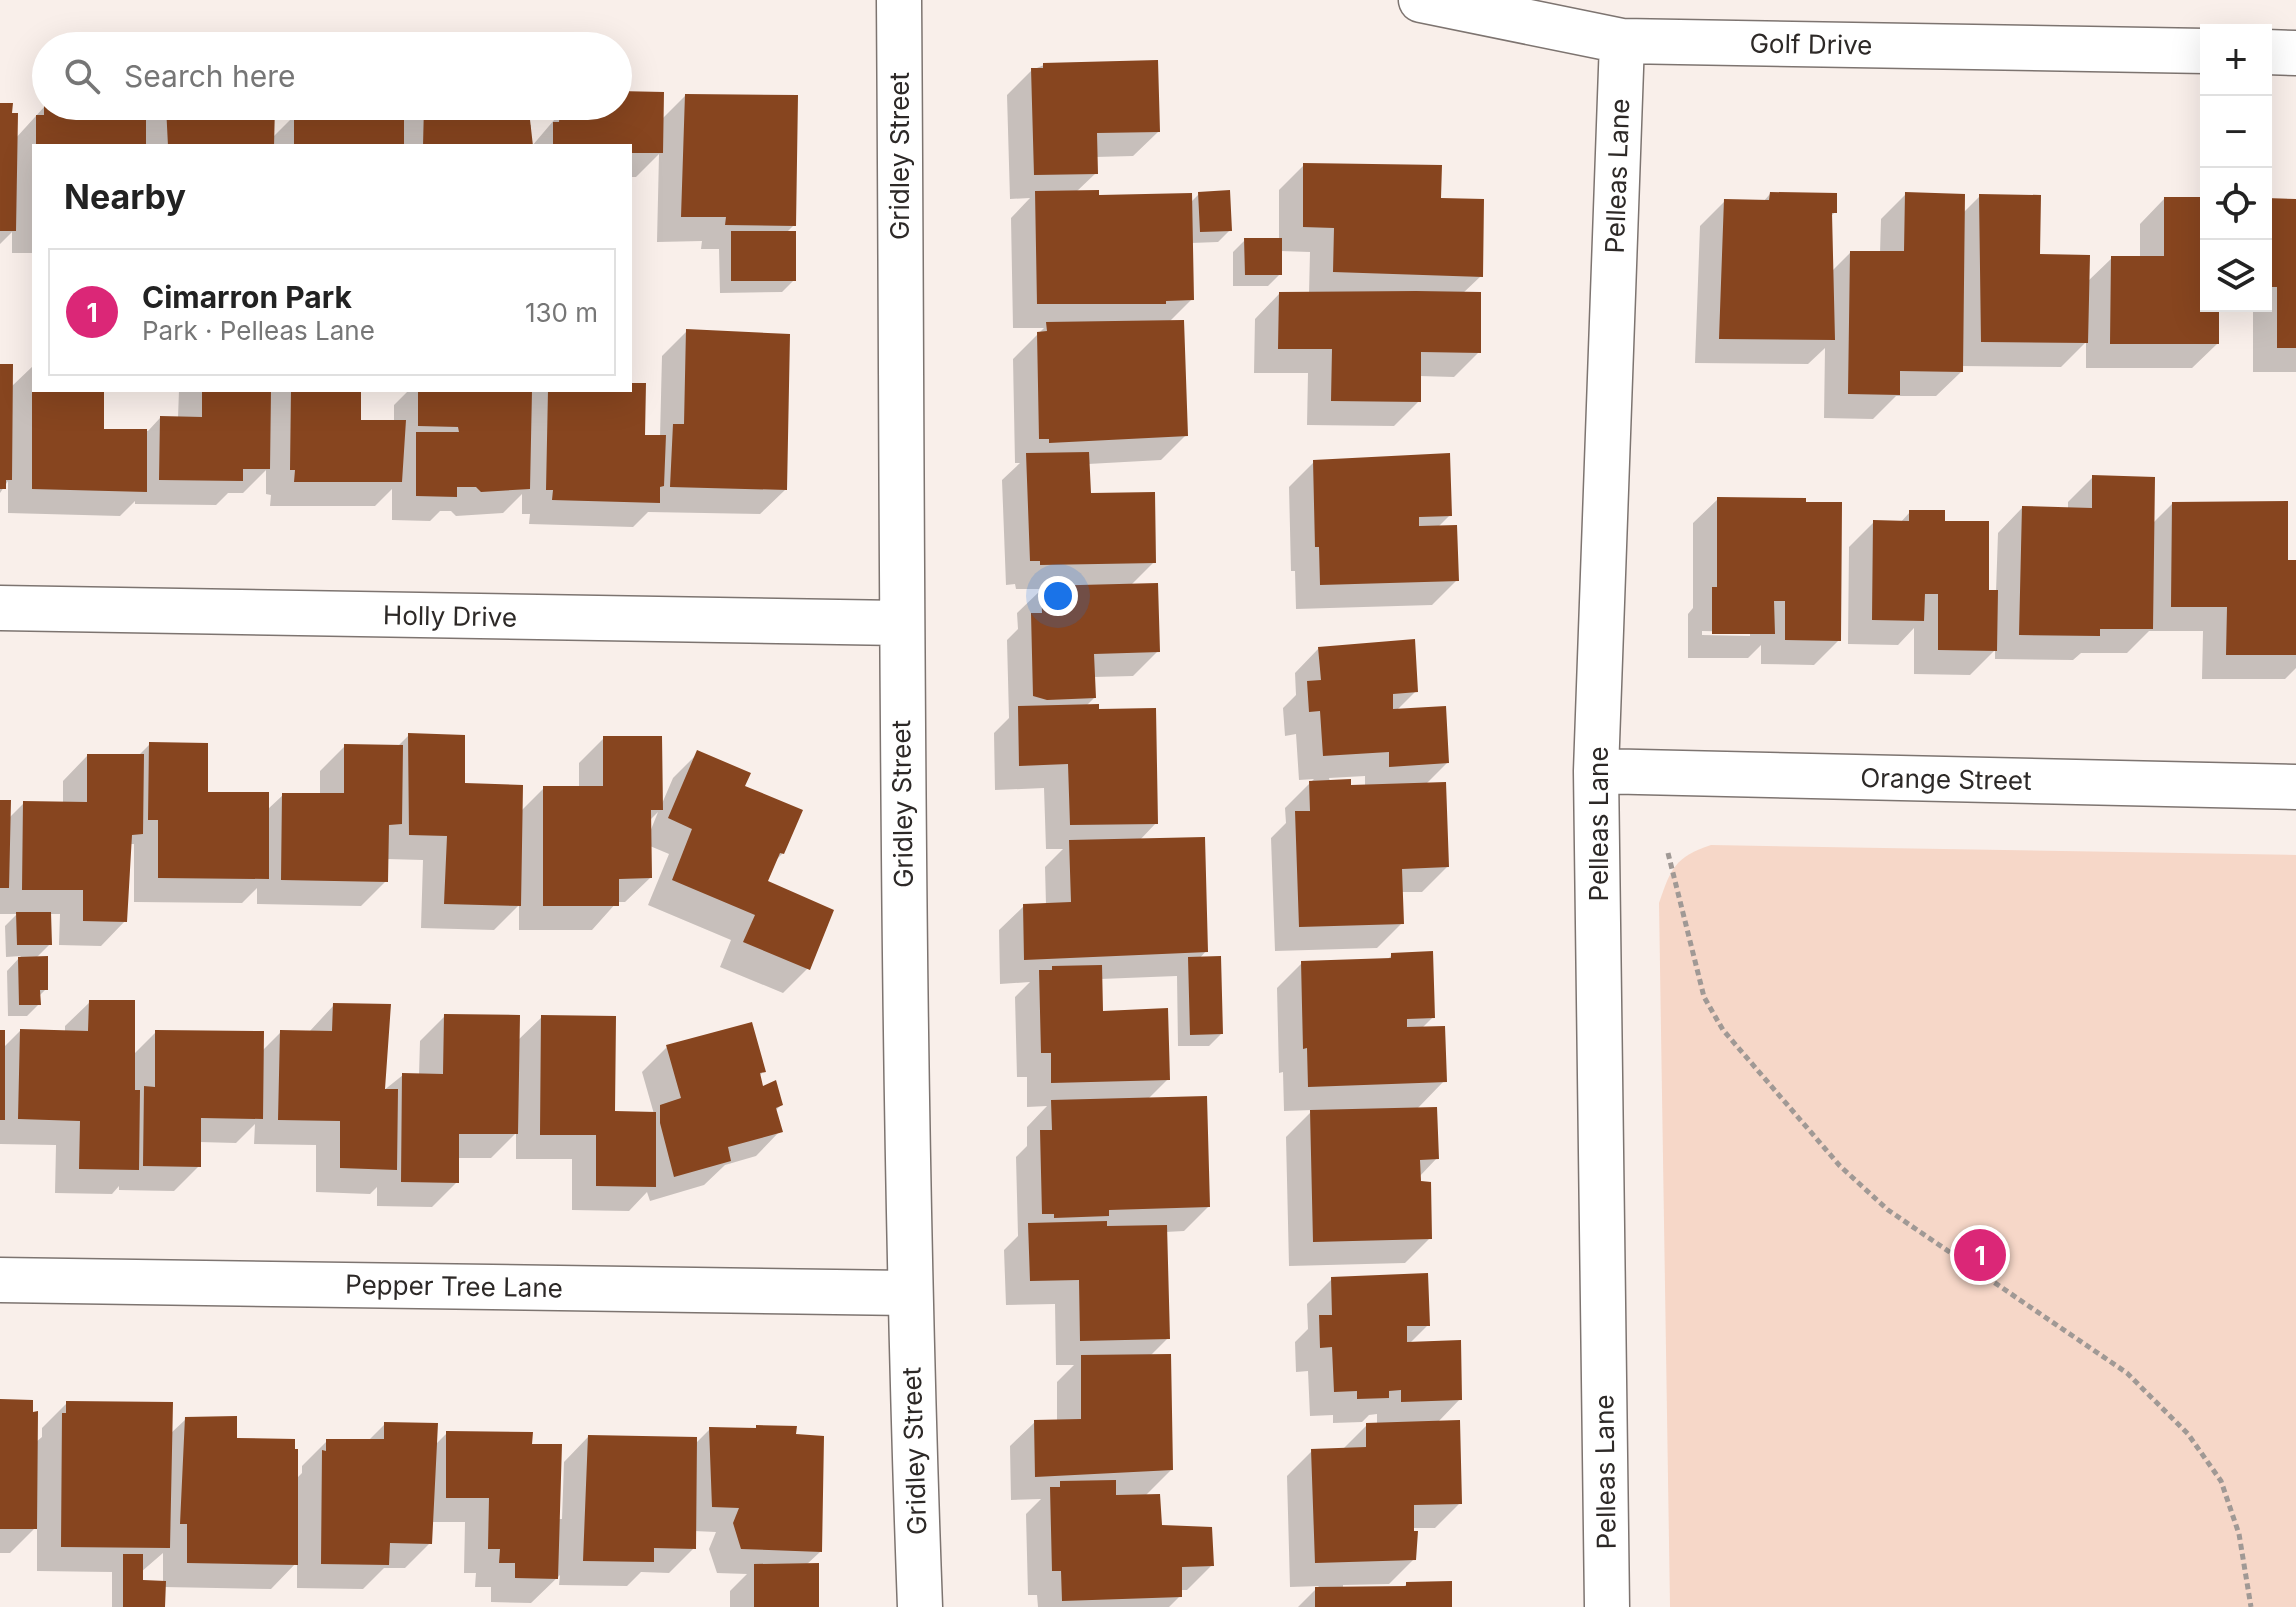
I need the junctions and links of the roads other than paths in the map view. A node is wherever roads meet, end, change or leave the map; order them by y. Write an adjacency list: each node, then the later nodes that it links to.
1 (899, 0): 8 (street, Gridley Street)
2 (1421, 0): 3 (street, Golf Drive)
3 (1622, 41): 4 (street, Golf Drive); 9 (street, Pelleas Lane)
4 (2200, 51)
5 (2272, 52): 6 (street)
6 (2296, 53)
7 (0, 608): 8 (street, Holly Drive)
8 (900, 623): 12 (street, Gridley Street)
9 (1596, 771): 10 (street, Orange Street); 14 (street, Pelleas Lane)
10 (2296, 787)
11 (0, 1280): 12 (street, Pepper Tree Lane)
12 (908, 1293): 13 (street, Gridley Street)
13 (920, 1607)
14 (1607, 1607)

